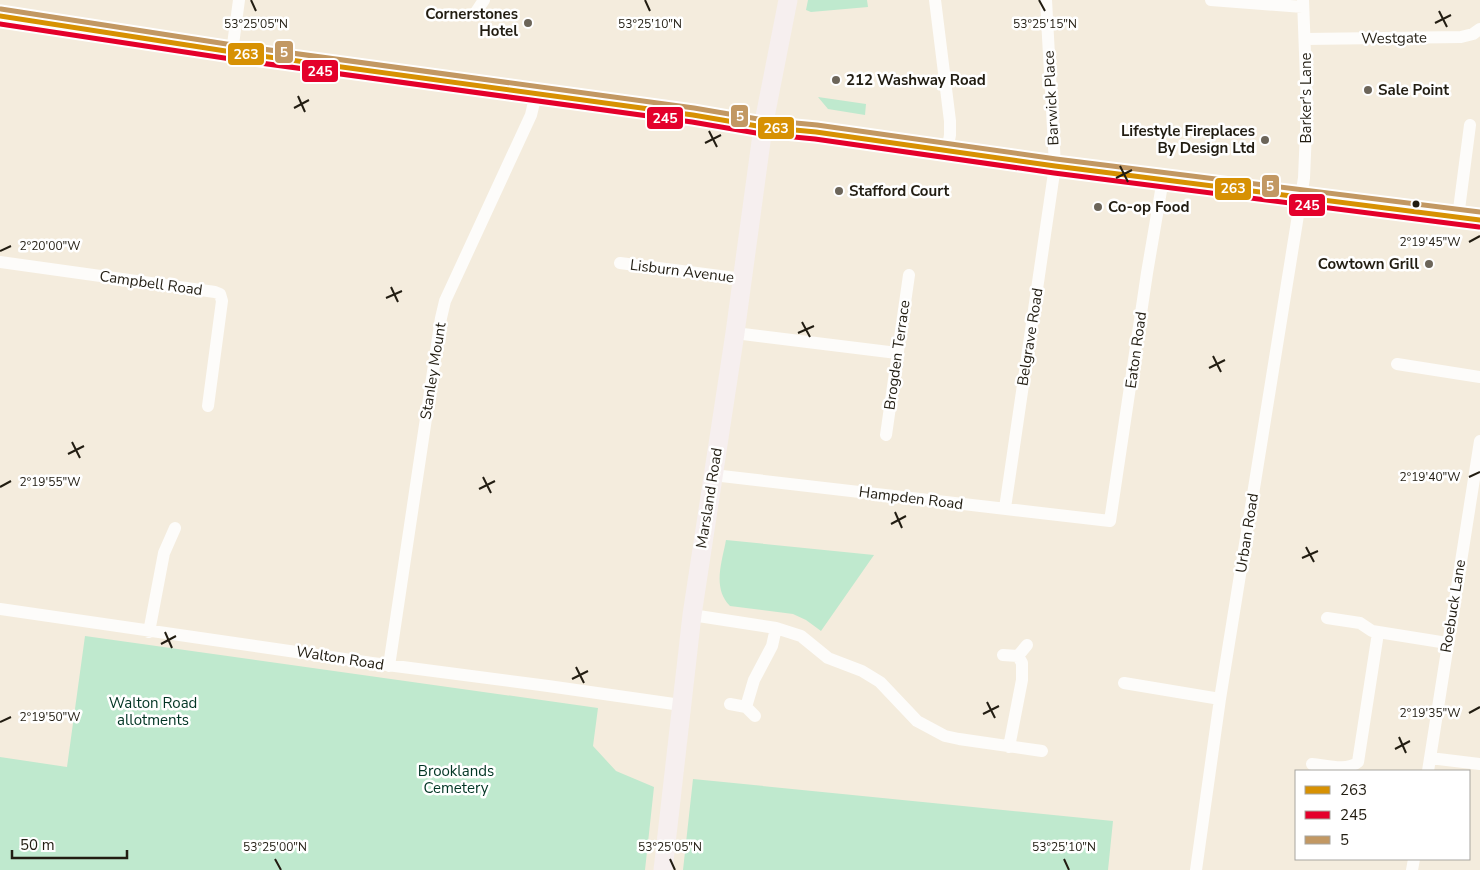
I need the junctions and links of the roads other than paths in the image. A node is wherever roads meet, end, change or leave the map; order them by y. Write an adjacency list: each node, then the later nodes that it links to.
1 (239, 0): 12 (street)
2 (484, 0): 8 (street)
3 (788, 0): 15 (main road, Marsland Road)
4 (935, 0): 16 (street)
5 (1046, 0): 17 (street, Barwick Place)
6 (1211, 0): 7 (street)
7 (1303, 3): 11 (street, Barker's Lane)
8 (474, 15)
9 (0, 16): 12 (highway)
10 (1480, 29): 11 (street, Westgate)
11 (1305, 39): 19 (street, Barker's Lane)
12 (232, 52): 13 (highway)
13 (536, 94): 15 (highway); 47 (street, Stanley Mount)
14 (1470, 126): 20 (street)
15 (763, 127): 16 (highway); 25 (main road, Marsland Road)
16 (947, 151): 17 (highway)
17 (1056, 166): 18 (highway); 34 (street, Belgrave Road)
18 (1163, 179): 19 (highway); 35 (street, Eaton Road)
19 (1301, 196): 20 (highway); 51 (street, Urban Road)
20 (1458, 217): 21 (highway)
21 (1480, 220)
22 (0, 262): 30 (street, Campbell Road)
23 (620, 263): 25 (street, Lisburn Avenue)
24 (909, 275): 27 (street, Brogden Terrace)
25 (743, 279): 26 (main road, Marsland Road)
26 (735, 333): 27 (street); 33 (main road, Marsland Road)
27 (897, 353): 31 (street, Brogden Terrace)
28 (1397, 364): 29 (street)
29 (1480, 377)
30 (208, 406)
31 (886, 435)
32 (1480, 441): 43 (street, Roebuck Lane)
33 (713, 475): 34 (street, Hampden Road); 38 (main road, Marsland Road)
34 (1005, 508): 35 (street, Hampden Road)
35 (1110, 521)
36 (175, 528): 41 (street)
37 (0, 609): 41 (street, Walton Road)
38 (692, 616): 40 (street); 53 (main road, Marsland Road)
39 (1327, 618): 42 (street)
40 (776, 628): 52 (street); 54 (street)
41 (149, 632): 47 (street, Walton Road)
42 (1378, 633): 43 (street); 57 (street)
43 (1447, 643): 56 (street, Roebuck Lane)
44 (1027, 645): 46 (street)
45 (1003, 655): 46 (street)
46 (1018, 656): 54 (street)
47 (389, 666): 53 (street, Walton Road)
48 (1149, 674): 50 (street)
49 (1124, 683): 50 (street)
50 (1147, 687): 51 (street)
51 (1220, 699): 61 (street, Urban Road)
52 (730, 704)
53 (681, 705): 60 (main road, Marsland Road)
54 (1009, 747): 55 (street)
55 (1042, 751)
56 (1430, 758): 58 (street); 59 (street, Roebuck Lane)
57 (1312, 764)
58 (1480, 764)
59 (1428, 770)
60 (663, 870)
61 (1196, 870)

